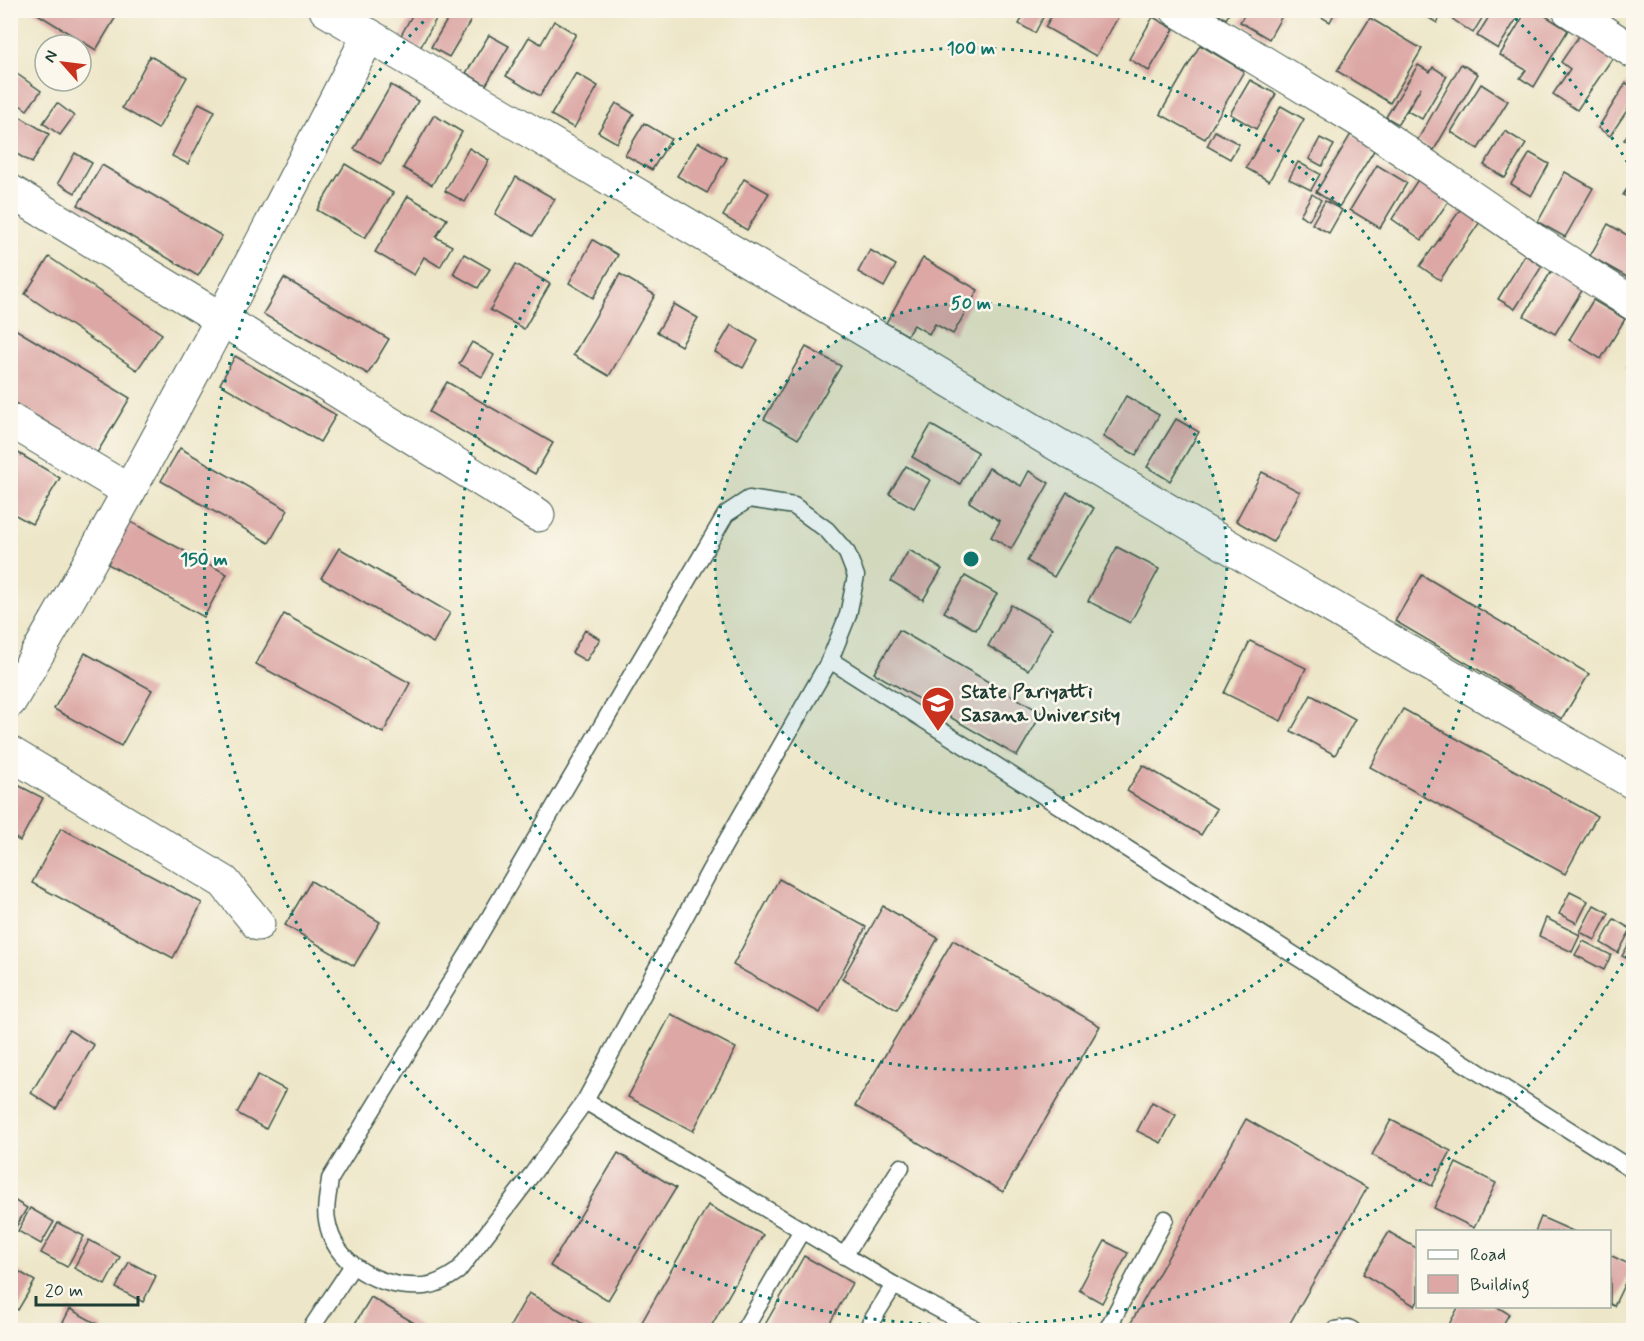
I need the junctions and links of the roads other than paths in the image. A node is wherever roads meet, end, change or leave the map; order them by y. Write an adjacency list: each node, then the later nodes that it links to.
1 (326, 10): 4 (street)
2 (1177, 10): 7 (street)
3 (1569, 10): 5 (street)
4 (369, 35): 8 (street); 15 (street)
5 (1634, 52)
6 (10, 191): 8 (street)
7 (1634, 304)
8 (223, 320): 10 (street); 11 (street)
9 (10, 420): 10 (street)
10 (129, 491): 13 (street)
11 (538, 516)
12 (830, 660): 17 (lane); 19 (lane); 23 (lane)
13 (10, 701)
14 (10, 753): 16 (street)
15 (1634, 783)
16 (258, 924)
17 (585, 1101): 21 (lane); 23 (lane)
18 (901, 1167): 22 (lane)
19 (1634, 1171)
20 (1165, 1219): 29 (lane)
21 (802, 1230): 22 (lane); 26 (lane)
22 (844, 1256): 24 (lane)
23 (353, 1265): 25 (lane)
24 (894, 1285): 27 (lane); 28 (lane)
25 (310, 1330)
26 (744, 1330)
27 (866, 1330)
28 (977, 1330)
29 (1107, 1330)
30 (1335, 1330): 31 (lane)
31 (1352, 1330)

